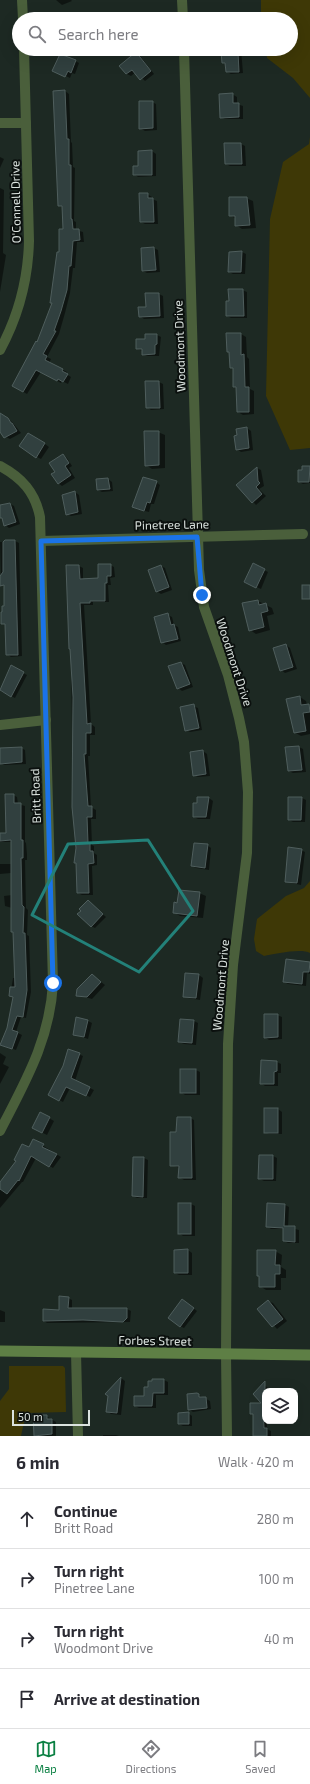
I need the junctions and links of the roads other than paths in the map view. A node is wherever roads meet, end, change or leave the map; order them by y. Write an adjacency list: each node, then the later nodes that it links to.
1 (22, 0): 3 (street)
2 (182, 0): 4 (street)
3 (23, 12)
4 (183, 12)
5 (24, 56): 7 (street, O'Connell Drive)
6 (184, 56): 12 (street, Woodmont Drive)
7 (26, 123): 8 (street); 9 (street, O'Connell Drive)
8 (0, 124)
9 (0, 350)
10 (0, 466): 13 (street, Britt Road)
11 (303, 534): 12 (street, Pinetree Lane)
12 (197, 537): 13 (street, Pinetree Lane); 19 (street, Woodmont Drive)
13 (41, 541): 14 (street, Britt Road)
14 (46, 720): 15 (street); 16 (street, Britt Road)
15 (0, 725)
16 (0, 1131)
17 (0, 1351): 18 (main road, Forbes Street)
18 (76, 1352): 19 (main road, Forbes Street); 21 (street)
19 (226, 1354): 20 (main road, Forbes Street); 22 (street, Woodmont Drive)
20 (310, 1355)
21 (78, 1436)
22 (227, 1436)

